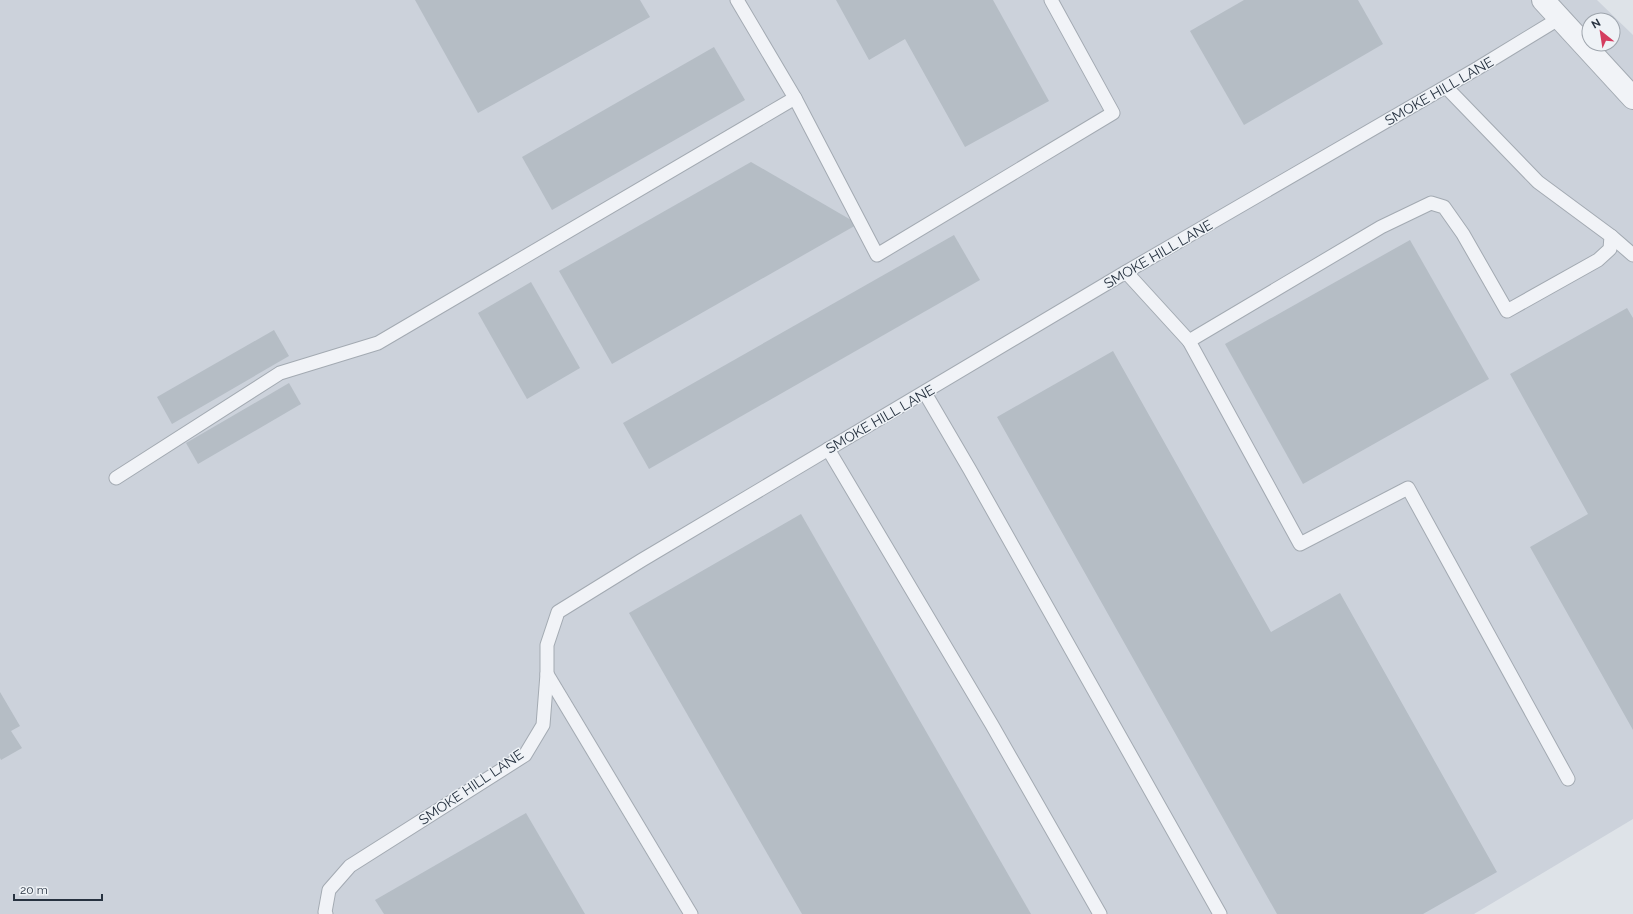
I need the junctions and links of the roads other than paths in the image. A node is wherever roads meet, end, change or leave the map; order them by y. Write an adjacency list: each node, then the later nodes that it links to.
1 (737, 0): 6 (lane)
2 (1543, 0): 4 (street)
3 (1057, 2): 6 (lane)
4 (1560, 18): 5 (lane, SMOKE HILL LANE); 7 (street)
5 (1446, 87): 8 (lane); 10 (lane, SMOKE HILL LANE)
6 (795, 98): 14 (lane)
7 (1633, 98)
8 (1612, 236): 9 (lane); 11 (lane)
9 (1633, 255)
10 (1126, 272): 11 (lane); 12 (lane, SMOKE HILL LANE)
11 (1189, 341): 16 (lane)
12 (925, 393): 13 (lane, SMOKE HILL LANE); 20 (lane)
13 (828, 449): 15 (lane, SMOKE HILL LANE); 19 (lane)
14 (116, 478)
15 (547, 674): 17 (lane, SMOKE HILL LANE); 18 (lane)
16 (1568, 779)
17 (326, 914)
18 (691, 914)
19 (1100, 914)
20 (1220, 914)

